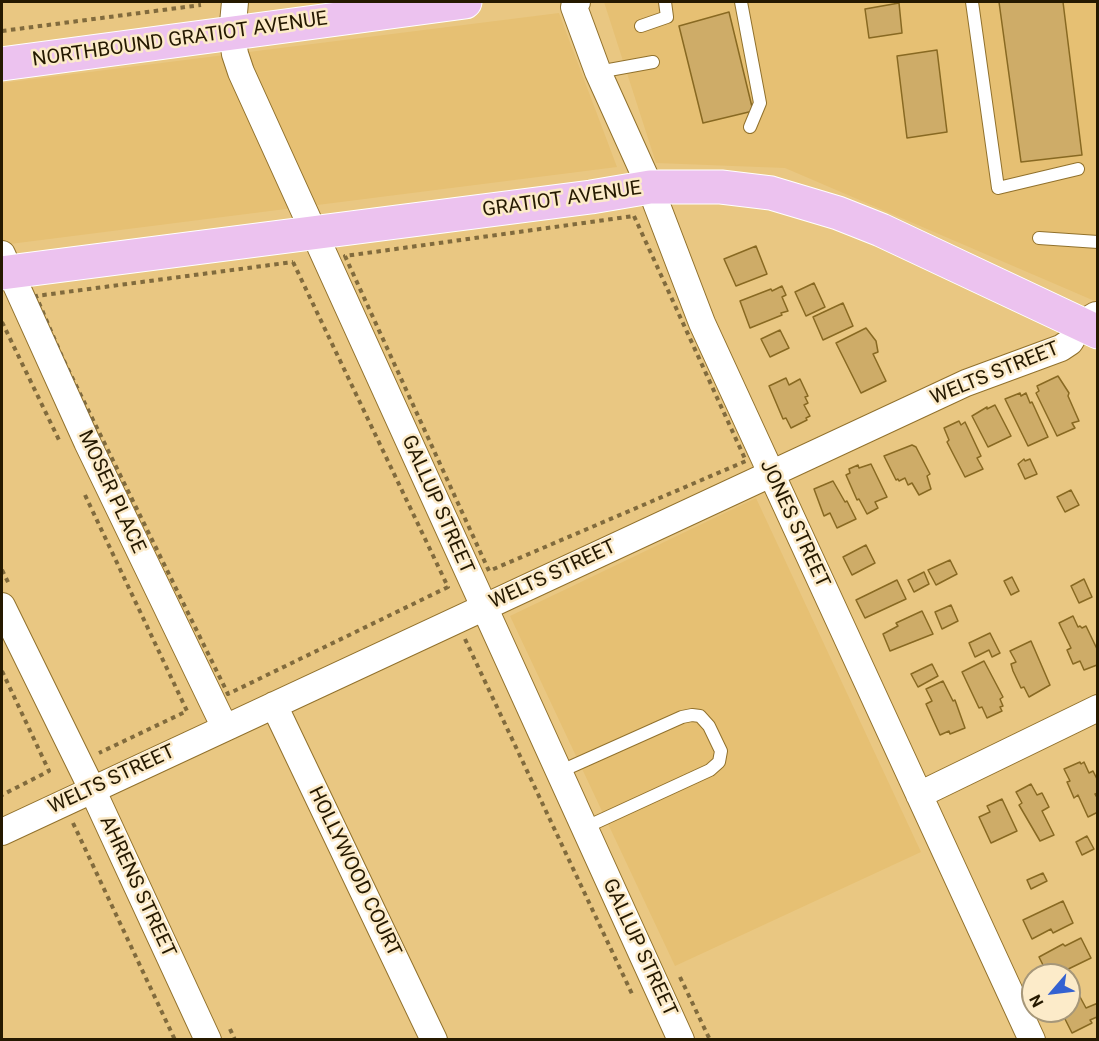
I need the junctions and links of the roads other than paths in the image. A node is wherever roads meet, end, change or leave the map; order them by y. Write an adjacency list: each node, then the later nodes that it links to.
1 (235, 2): 8 (street, GALLUP STREET)
2 (461, 2): 8 (main road, NORTHBOUND GRATIOT AVENUE)
3 (577, 2): 11 (street, JONES STREET)
4 (665, 2): 7 (lane)
5 (741, 2): 12 (lane)
6 (972, 2): 13 (lane)
7 (641, 26)
8 (232, 34): 10 (main road, NORTHBOUND GRATIOT AVENUE); 15 (street, GALLUP STREET)
9 (653, 62): 11 (lane)
10 (2, 63)
11 (598, 72): 14 (street, JONES STREET)
12 (750, 127)
13 (1078, 169)
14 (650, 188): 15 (main road, GRATIOT AVENUE); 19 (main road, GRATIOT AVENUE); 20 (street, JONES STREET)
15 (315, 232): 18 (main road, GRATIOT AVENUE); 22 (street, GALLUP STREET)
16 (1039, 238): 17 (lane)
17 (1098, 242)
18 (4, 266): 25 (street, MOSER PLACE)
19 (1092, 324): 20 (street, WELTS STREET)
20 (771, 475): 22 (street, WELTS STREET); 28 (street, JONES STREET)
21 (2, 606): 27 (street, AHRENS STREET)
22 (483, 607): 23 (street, WELTS STREET); 26 (street, GALLUP STREET)
23 (274, 705): 25 (street, WELTS STREET); 32 (street, HOLLYWOOD COURT)
24 (1098, 708): 28 (street)
25 (225, 728): 27 (street, WELTS STREET)
26 (559, 772): 29 (street, GALLUP STREET); 29 (lane)
27 (92, 789): 30 (street, WELTS STREET); 31 (street, AHRENS STREET)
28 (919, 795): 34 (street, JONES STREET)
29 (584, 828): 33 (street, GALLUP STREET)
30 (2, 831)
31 (208, 1040)
32 (434, 1040)
33 (681, 1040)
34 (1032, 1040)

